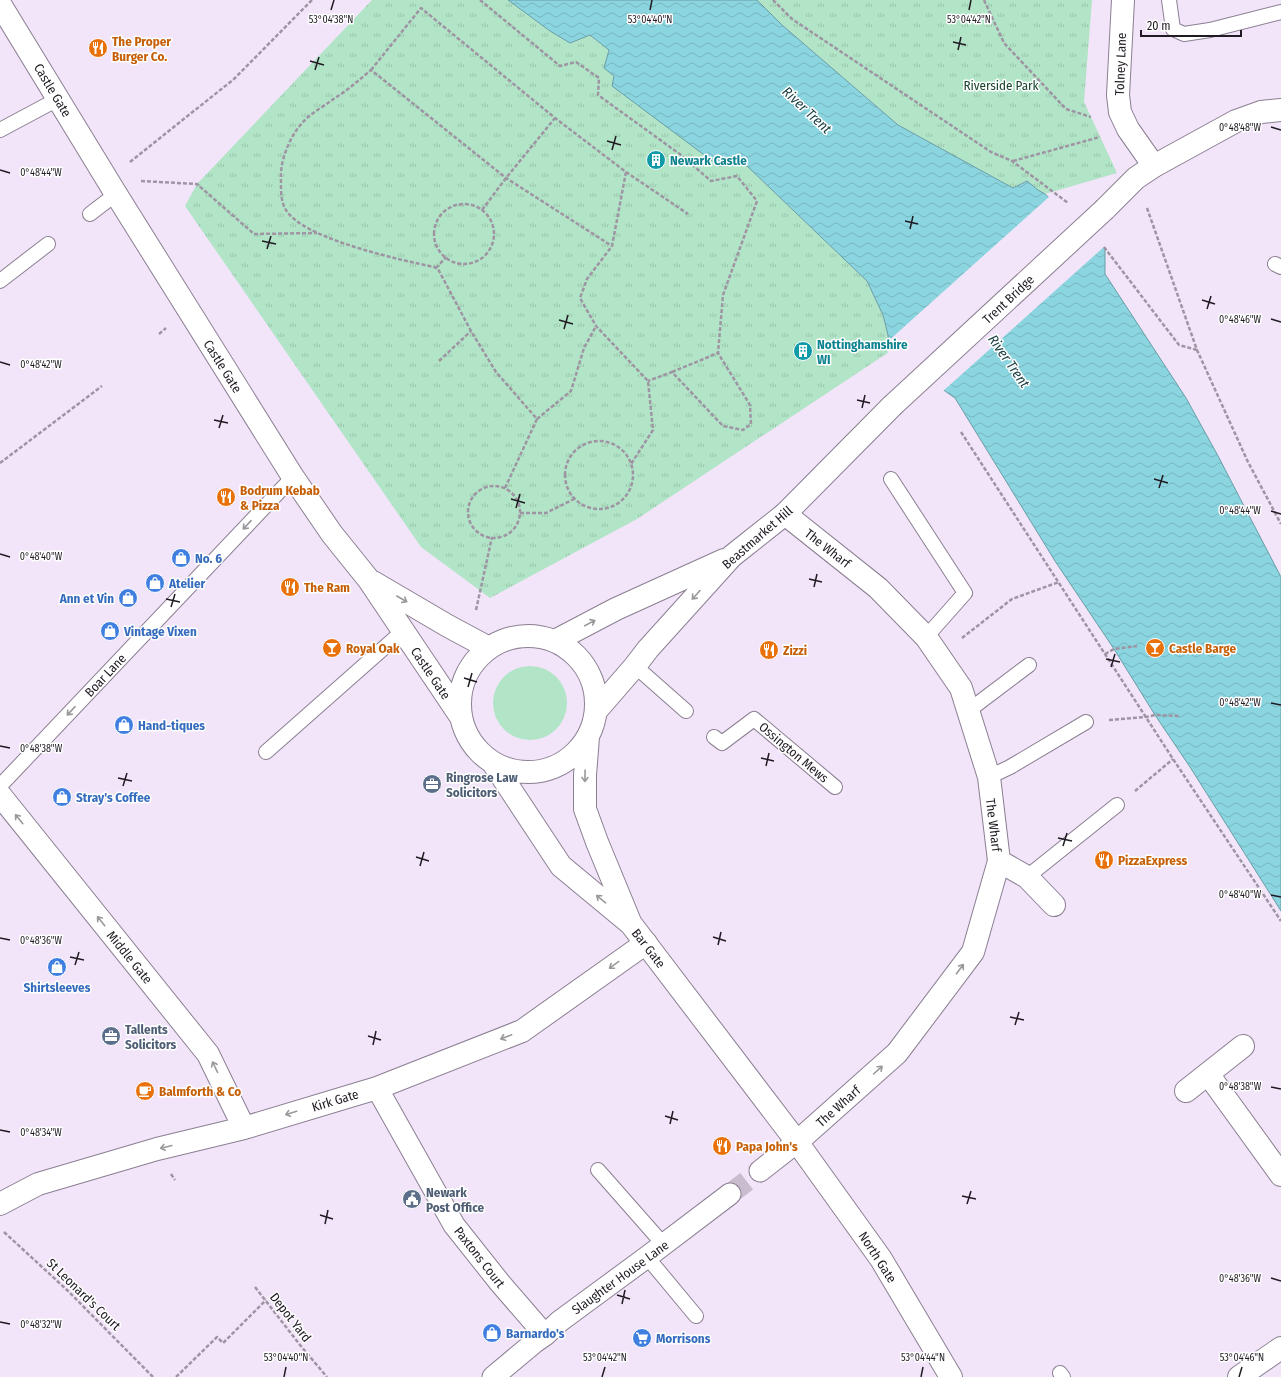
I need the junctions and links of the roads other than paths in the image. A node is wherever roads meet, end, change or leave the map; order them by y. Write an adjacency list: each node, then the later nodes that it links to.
1 (1123, 0): 8 (main road, Tolney Lane)
2 (1169, 0): 4 (lane)
3 (0, 4): 5 (main road, Castle Gate)
4 (1281, 12)
5 (58, 99): 7 (lane); 9 (main road, Castle Gate)
6 (1281, 110): 8 (main road, Trent Bridge)
7 (0, 130)
8 (1154, 166): 13 (main road, Trent Bridge, bridge)
9 (112, 187): 10 (lane); 14 (main road, Castle Gate)
10 (90, 214)
11 (48, 244): 12 (lane)
12 (0, 281)
13 (892, 406): 16 (main road, Beastmarket Hill)
14 (293, 477): 18 (main road, Castle Gate); 35 (lane, Boar Lane, one-way to 35)
15 (891, 479): 20 (lane)
16 (785, 514): 17 (main road, Beastmarket Hill); 20 (main road, The Wharf)
17 (732, 556): 21 (main road, one-way to 17); 24 (main road, Beastmarket Hill, one-way to 24)
18 (369, 580): 19 (main road, Castle Gate); 22 (main road, one-way to 22)
19 (403, 631): 28 (main road, Castle Gate); 32 (lane)
20 (926, 637): 25 (main road, The Wharf)
21 (555, 641): 22 (main road); 26 (main road)
22 (489, 648): 28 (main road)
23 (1029, 665): 25 (lane)
24 (635, 666): 26 (main road, Beastmarket Hill); 27 (lane)
25 (968, 710): 34 (main road, The Wharf)
26 (596, 711): 30 (main road)
27 (686, 711)
28 (461, 717): 33 (main road)
29 (1086, 722): 34 (lane)
30 (588, 737): 33 (main road); 42 (main road, one-way to 42)
31 (714, 737): 36 (lane, Ossington Mews)
32 (266, 752)
33 (493, 763): 42 (main road, Bar Gate, one-way to 33)
34 (989, 778): 39 (main road, The Wharf)
35 (0, 786)
36 (835, 787)
37 (0, 795): 48 (main road, Middle Gate, one-way to 37)
38 (1117, 805): 40 (lane)
39 (999, 861): 40 (main road); 49 (main road, The Wharf, one-way to 39)
40 (1027, 878): 41 (main road)
41 (1054, 905)
42 (631, 924): 43 (main road, Bar Gate)
43 (646, 942): 46 (main road, Kirk Gate, one-way to 46); 49 (main road, Bar Gate)
44 (1243, 1046): 45 (main road)
45 (1208, 1074): 47 (main road); 52 (main road)
46 (377, 1088): 48 (main road, Kirk Gate, one-way to 48); 58 (street, Paxtons Court)
47 (1186, 1091)
48 (244, 1128): 54 (main road, Kirk Gate, one-way to 54)
49 (797, 1142): 51 (street); 61 (main road, North Gate)
50 (598, 1170): 55 (lane)
51 (760, 1171)
52 (1281, 1175)
53 (730, 1194): 55 (street, Slaughter House Lane)
54 (0, 1204)
55 (664, 1245): 56 (street, Slaughter House Lane)
56 (647, 1257): 57 (lane); 58 (street, Slaughter House Lane)
57 (696, 1316)
58 (545, 1335): 60 (street, Slaughter House Lane)
59 (1281, 1348): 62 (main road)
60 (493, 1377)
61 (951, 1377)
62 (1239, 1377)

